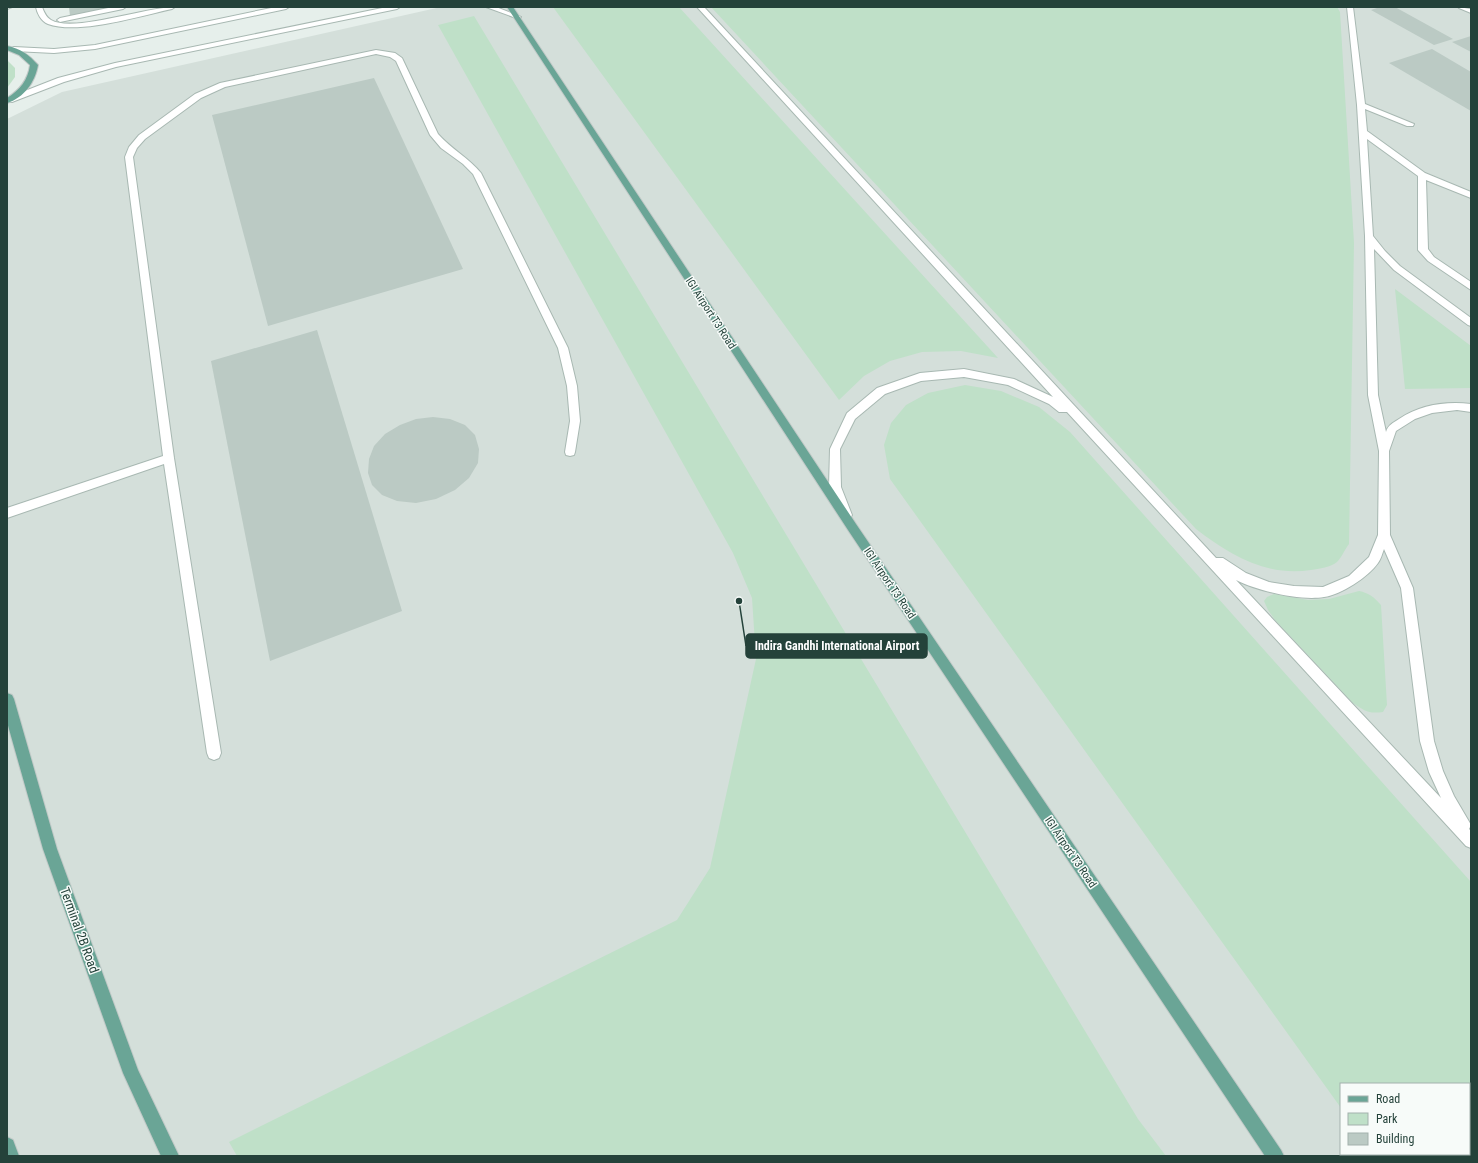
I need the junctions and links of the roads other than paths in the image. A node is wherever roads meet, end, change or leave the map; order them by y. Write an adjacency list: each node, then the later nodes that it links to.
1 (39, 7): 13 (street)
2 (123, 7): 13 (street)
3 (172, 7): 13 (street)
4 (286, 7): 15 (street)
5 (396, 7): 16 (street)
6 (489, 7): 12 (street)
7 (510, 7): 12 (main road, IGI Airport T3 Road)
8 (700, 7): 26 (street)
9 (1350, 7): 17 (street)
10 (1461, 7): 11 (street)
11 (1471, 11)
12 (518, 18): 31 (main road, IGI Airport T3 Road)
13 (50, 22)
14 (7, 44): 15 (main road)
15 (11, 48): 16 (main road)
16 (8, 101)
17 (1361, 105): 18 (street); 19 (street)
18 (1410, 124)
19 (1362, 131): 20 (street); 22 (street)
20 (1422, 175): 21 (street); 23 (street)
21 (1471, 195)
22 (1370, 236): 24 (street); 27 (street)
23 (1471, 287)
24 (1471, 323)
25 (1471, 408): 27 (street)
26 (1089, 429): 31 (street); 33 (street)
27 (1384, 451): 32 (street)
28 (570, 452): 29 (street)
29 (169, 458): 30 (street); 35 (street)
30 (7, 513)
31 (852, 527): 41 (main road, IGI Airport T3 Road)
32 (1384, 535): 33 (street); 36 (street)
33 (1205, 554): 37 (street)
34 (7, 699): 40 (main road, Terminal 2B Road)
35 (214, 753)
36 (1471, 836)
37 (1471, 841)
38 (7, 1146): 39 (main road)
39 (10, 1156)
40 (170, 1156)
41 (1275, 1156)

